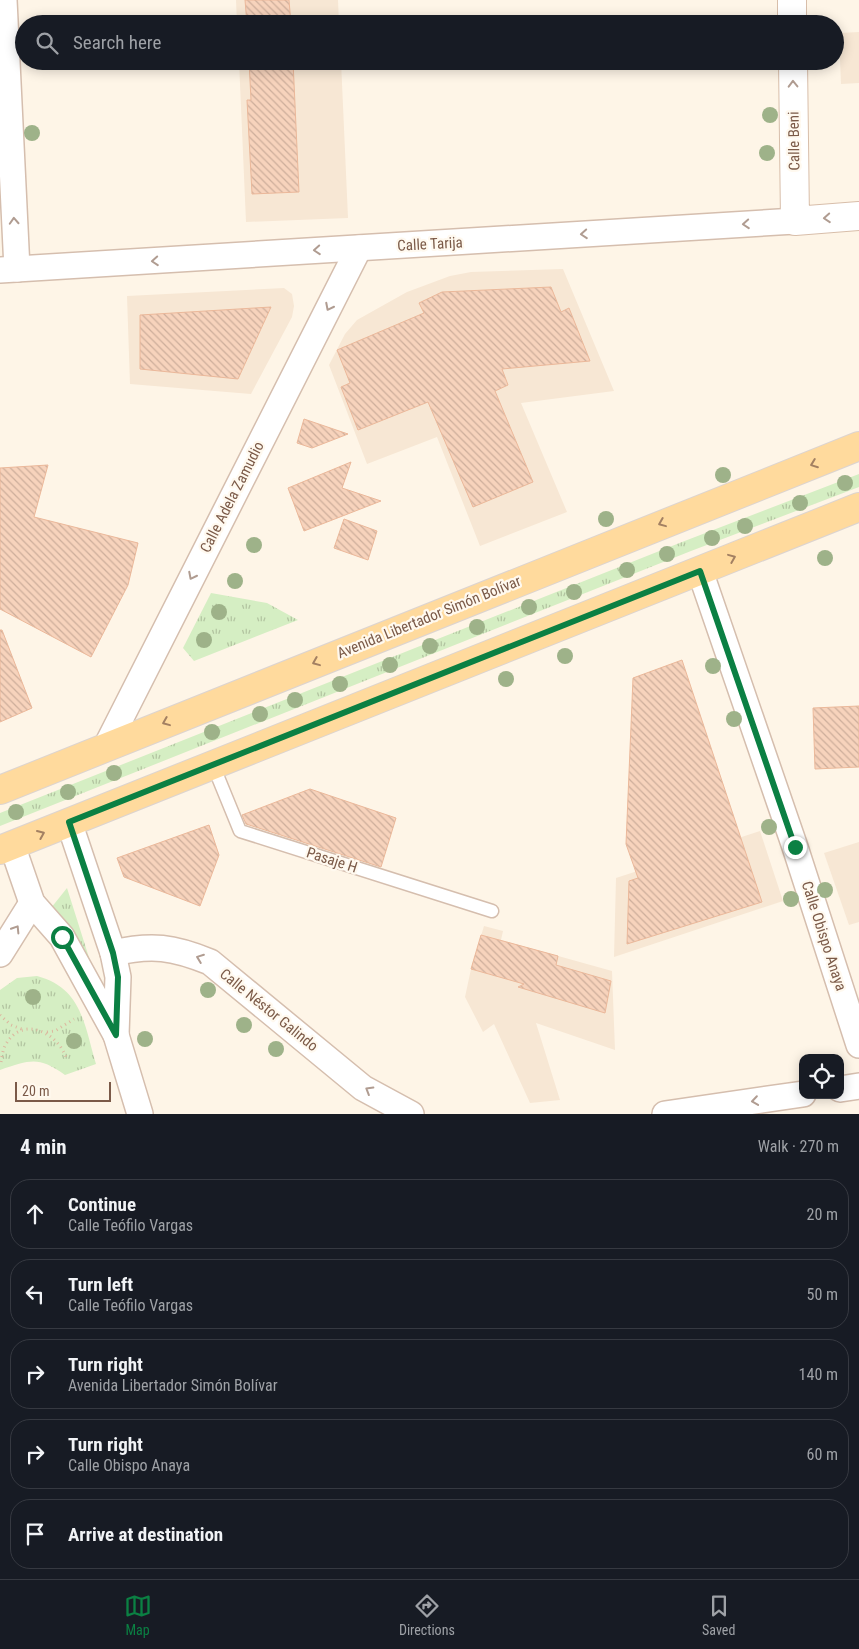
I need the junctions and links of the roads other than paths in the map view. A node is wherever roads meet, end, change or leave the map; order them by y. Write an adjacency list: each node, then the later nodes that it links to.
1 (4, 0): 8 (street, one-way to 1)
2 (792, 0): 3 (main road)
3 (792, 15)
4 (793, 70): 6 (main road, Calle Beni, one-way to 4)
5 (859, 216): 6 (main road, Calle Tarija, one-way to 6)
6 (795, 220): 7 (street, Calle Tarija, one-way to 7)
7 (359, 248): 8 (street, Calle Tarija, one-way to 8); 12 (street, Calle Adela Zamudio, one-way to 12)
8 (8, 270)
9 (859, 446): 12 (main road, Avenida Libertador Simón Bolívar, one-way to 12)
10 (859, 507): 11 (main road, one-way to 10)
11 (700, 571): 13 (main road); 22 (street, Calle Obispo Anaya)
12 (106, 747): 14 (main road, Avenida Libertador Simón Bolívar)
13 (213, 765): 15 (main road); 18 (lane, Pasaje H)
14 (0, 790)
15 (69, 822): 16 (main road, one-way to 15); 19 (street)
16 (6, 848): 17 (street)
17 (32, 903): 20 (street, one-way to 17); 21 (street)
18 (492, 911)
19 (113, 953): 21 (street); 27 (street, Calle Néstor Galindo, one-way to 19)
20 (0, 954)
21 (116, 1035): 26 (street)
22 (859, 1045)
23 (859, 1086): 24 (street)
24 (844, 1088)
25 (799, 1095): 28 (street, one-way to 28)
26 (140, 1114)
27 (411, 1114)
28 (665, 1114)

